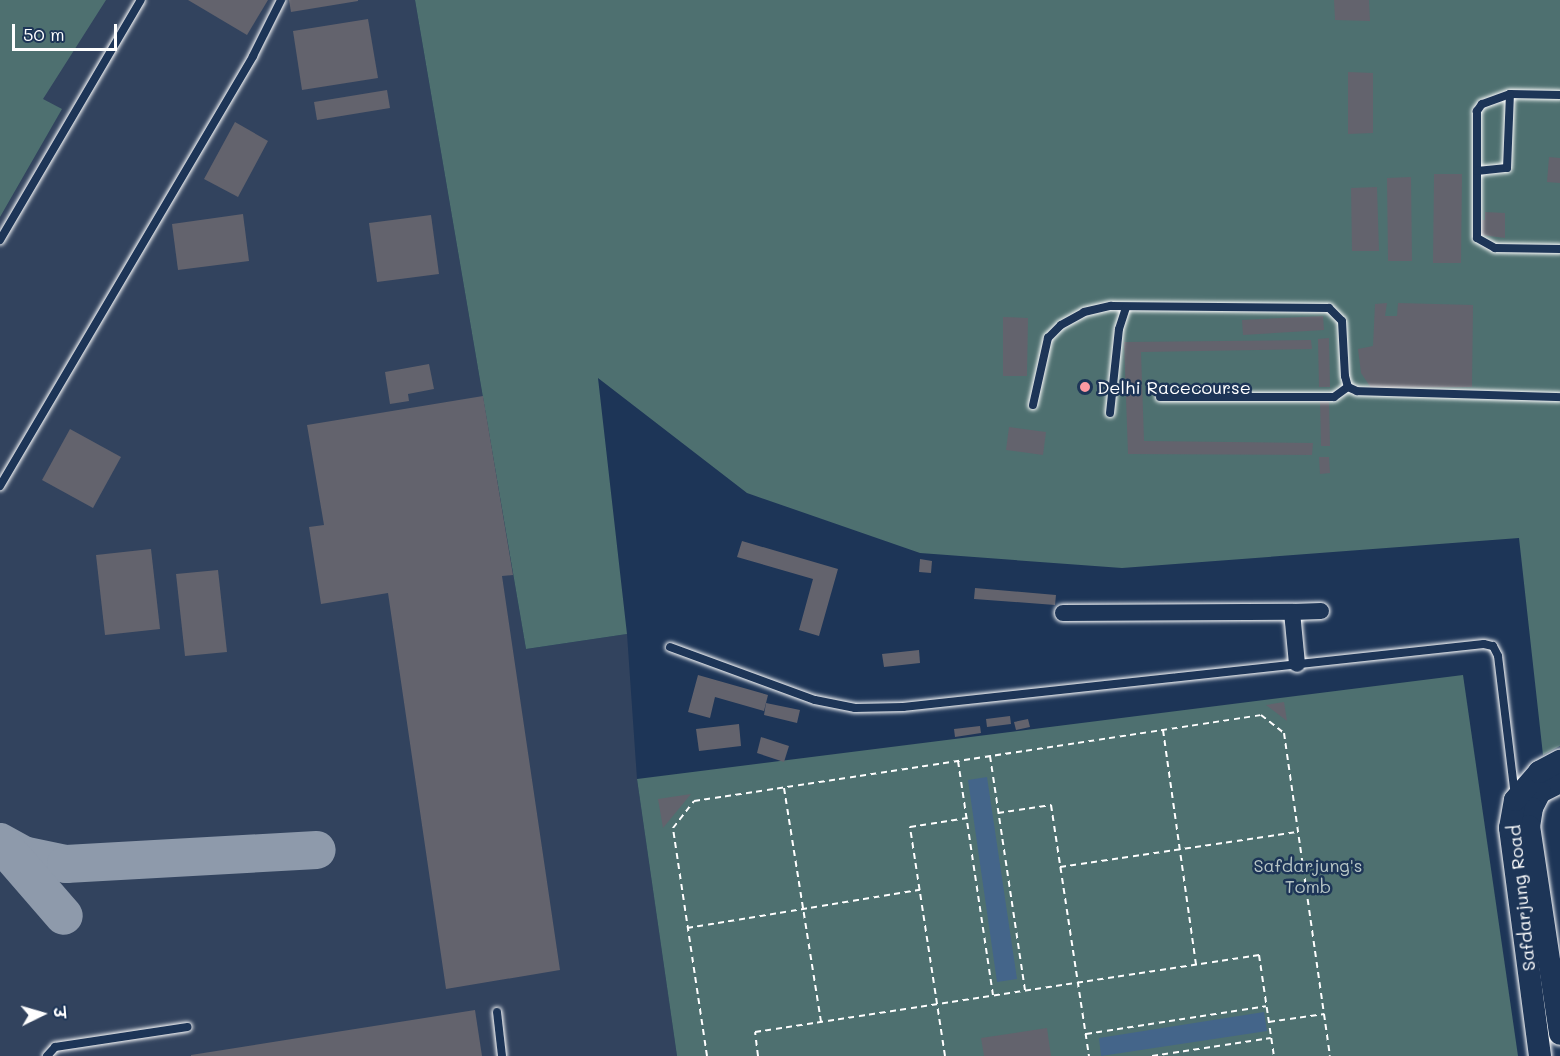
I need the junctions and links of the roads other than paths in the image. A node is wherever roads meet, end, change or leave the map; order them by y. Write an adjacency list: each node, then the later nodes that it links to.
1 (141, 0): 6 (lane)
2 (281, 0): 14 (lane)
3 (1510, 94): 4 (lane); 5 (lane); 5 (lane)
4 (1560, 95)
5 (1477, 171): 7 (lane)
6 (0, 240)
7 (1560, 249)
8 (1126, 307): 9 (lane); 12 (lane); 13 (lane)
9 (1348, 387): 10 (lane); 11 (lane)
10 (1160, 397)
11 (1560, 397)
12 (1033, 405)
13 (1110, 413)
14 (0, 486)
15 (1321, 611): 16 (street)
16 (1292, 612): 17 (street); 19 (street)
17 (1063, 613)
18 (670, 647): 19 (lane)
19 (1297, 664): 22 (lane)
20 (1560, 761): 22 (main road, Safdarjung Road)
21 (1560, 782): 23 (main road, Safdarjung Road)
22 (1515, 800): 23 (lane); 29 (main road, Safdarjung Road)
23 (1529, 826): 26 (main road, Safdarjung Road)
24 (497, 1012): 28 (lane)
25 (187, 1027): 27 (lane)
26 (1560, 1034)
27 (47, 1056)
28 (502, 1056)
29 (1540, 1056)

